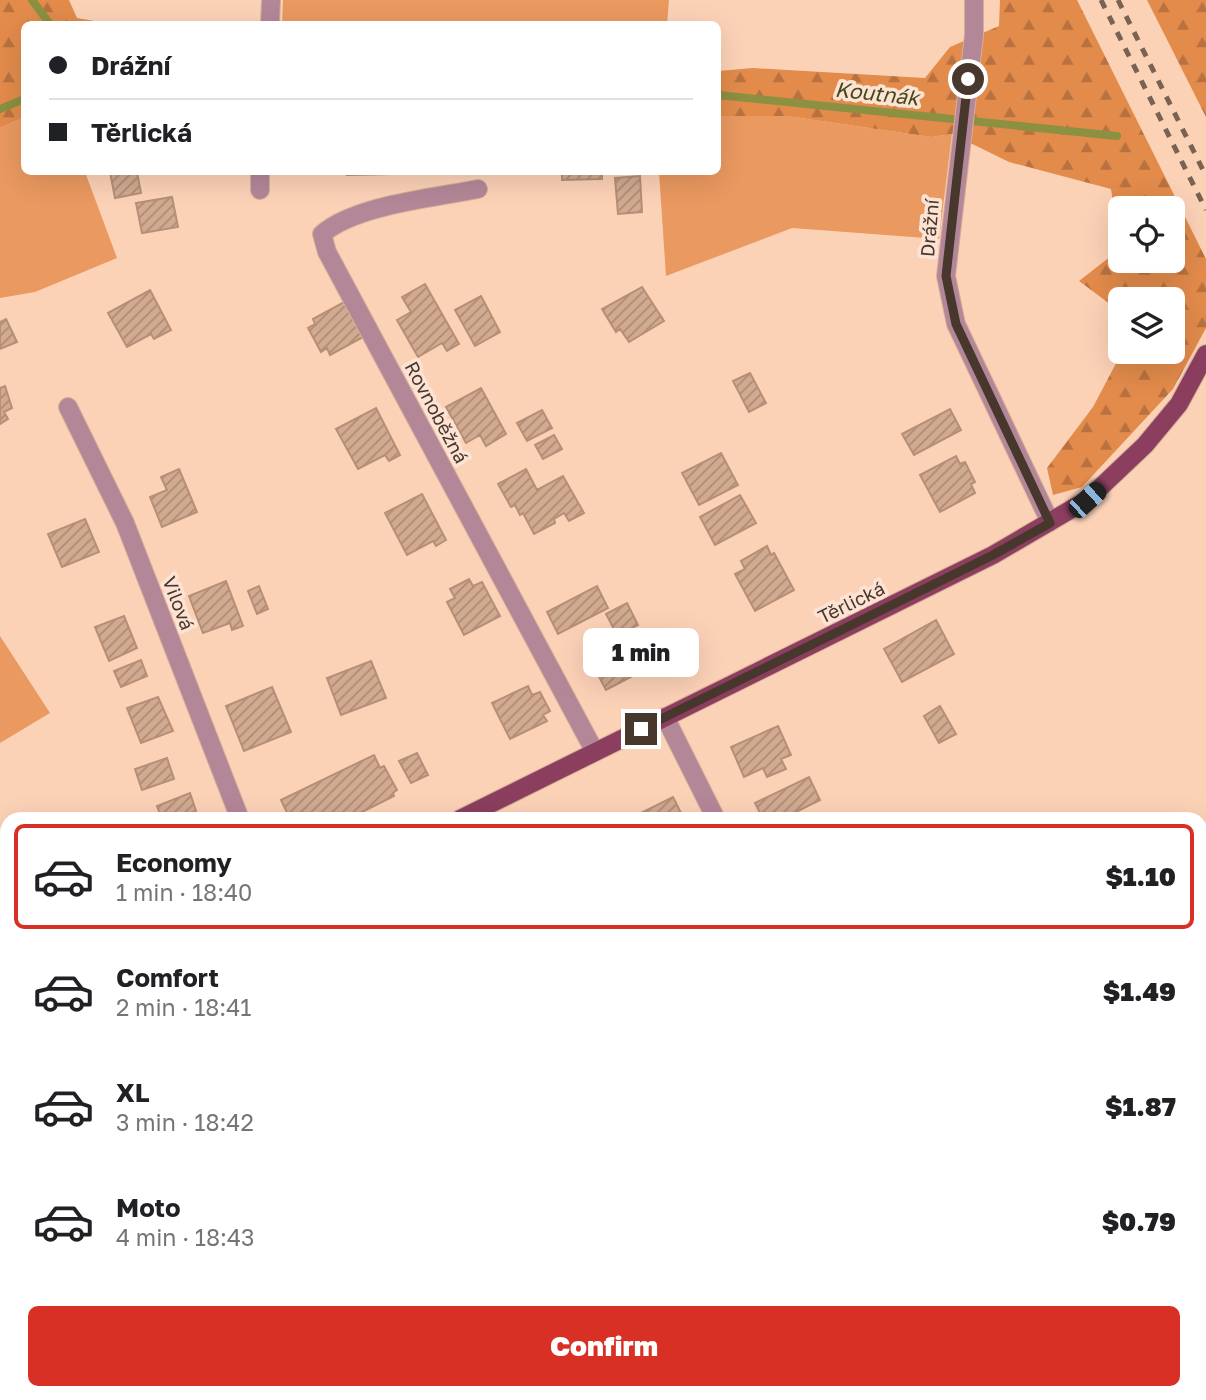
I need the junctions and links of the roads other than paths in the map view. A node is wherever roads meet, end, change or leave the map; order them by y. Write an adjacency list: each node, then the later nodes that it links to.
1 (271, 0): 3 (street)
2 (974, 0): 7 (street, Drážní)
3 (270, 21)
4 (478, 189): 9 (street, Rovnoběžná)
5 (1206, 354): 7 (main road, Těrlická)
6 (68, 407): 10 (street, Vilová)
7 (1050, 523): 8 (main road, Těrlická)
8 (665, 718): 9 (main road, Těrlická); 12 (street)
9 (595, 752): 11 (main road, Těrlická)
10 (237, 812)
11 (474, 812)
12 (712, 812)

